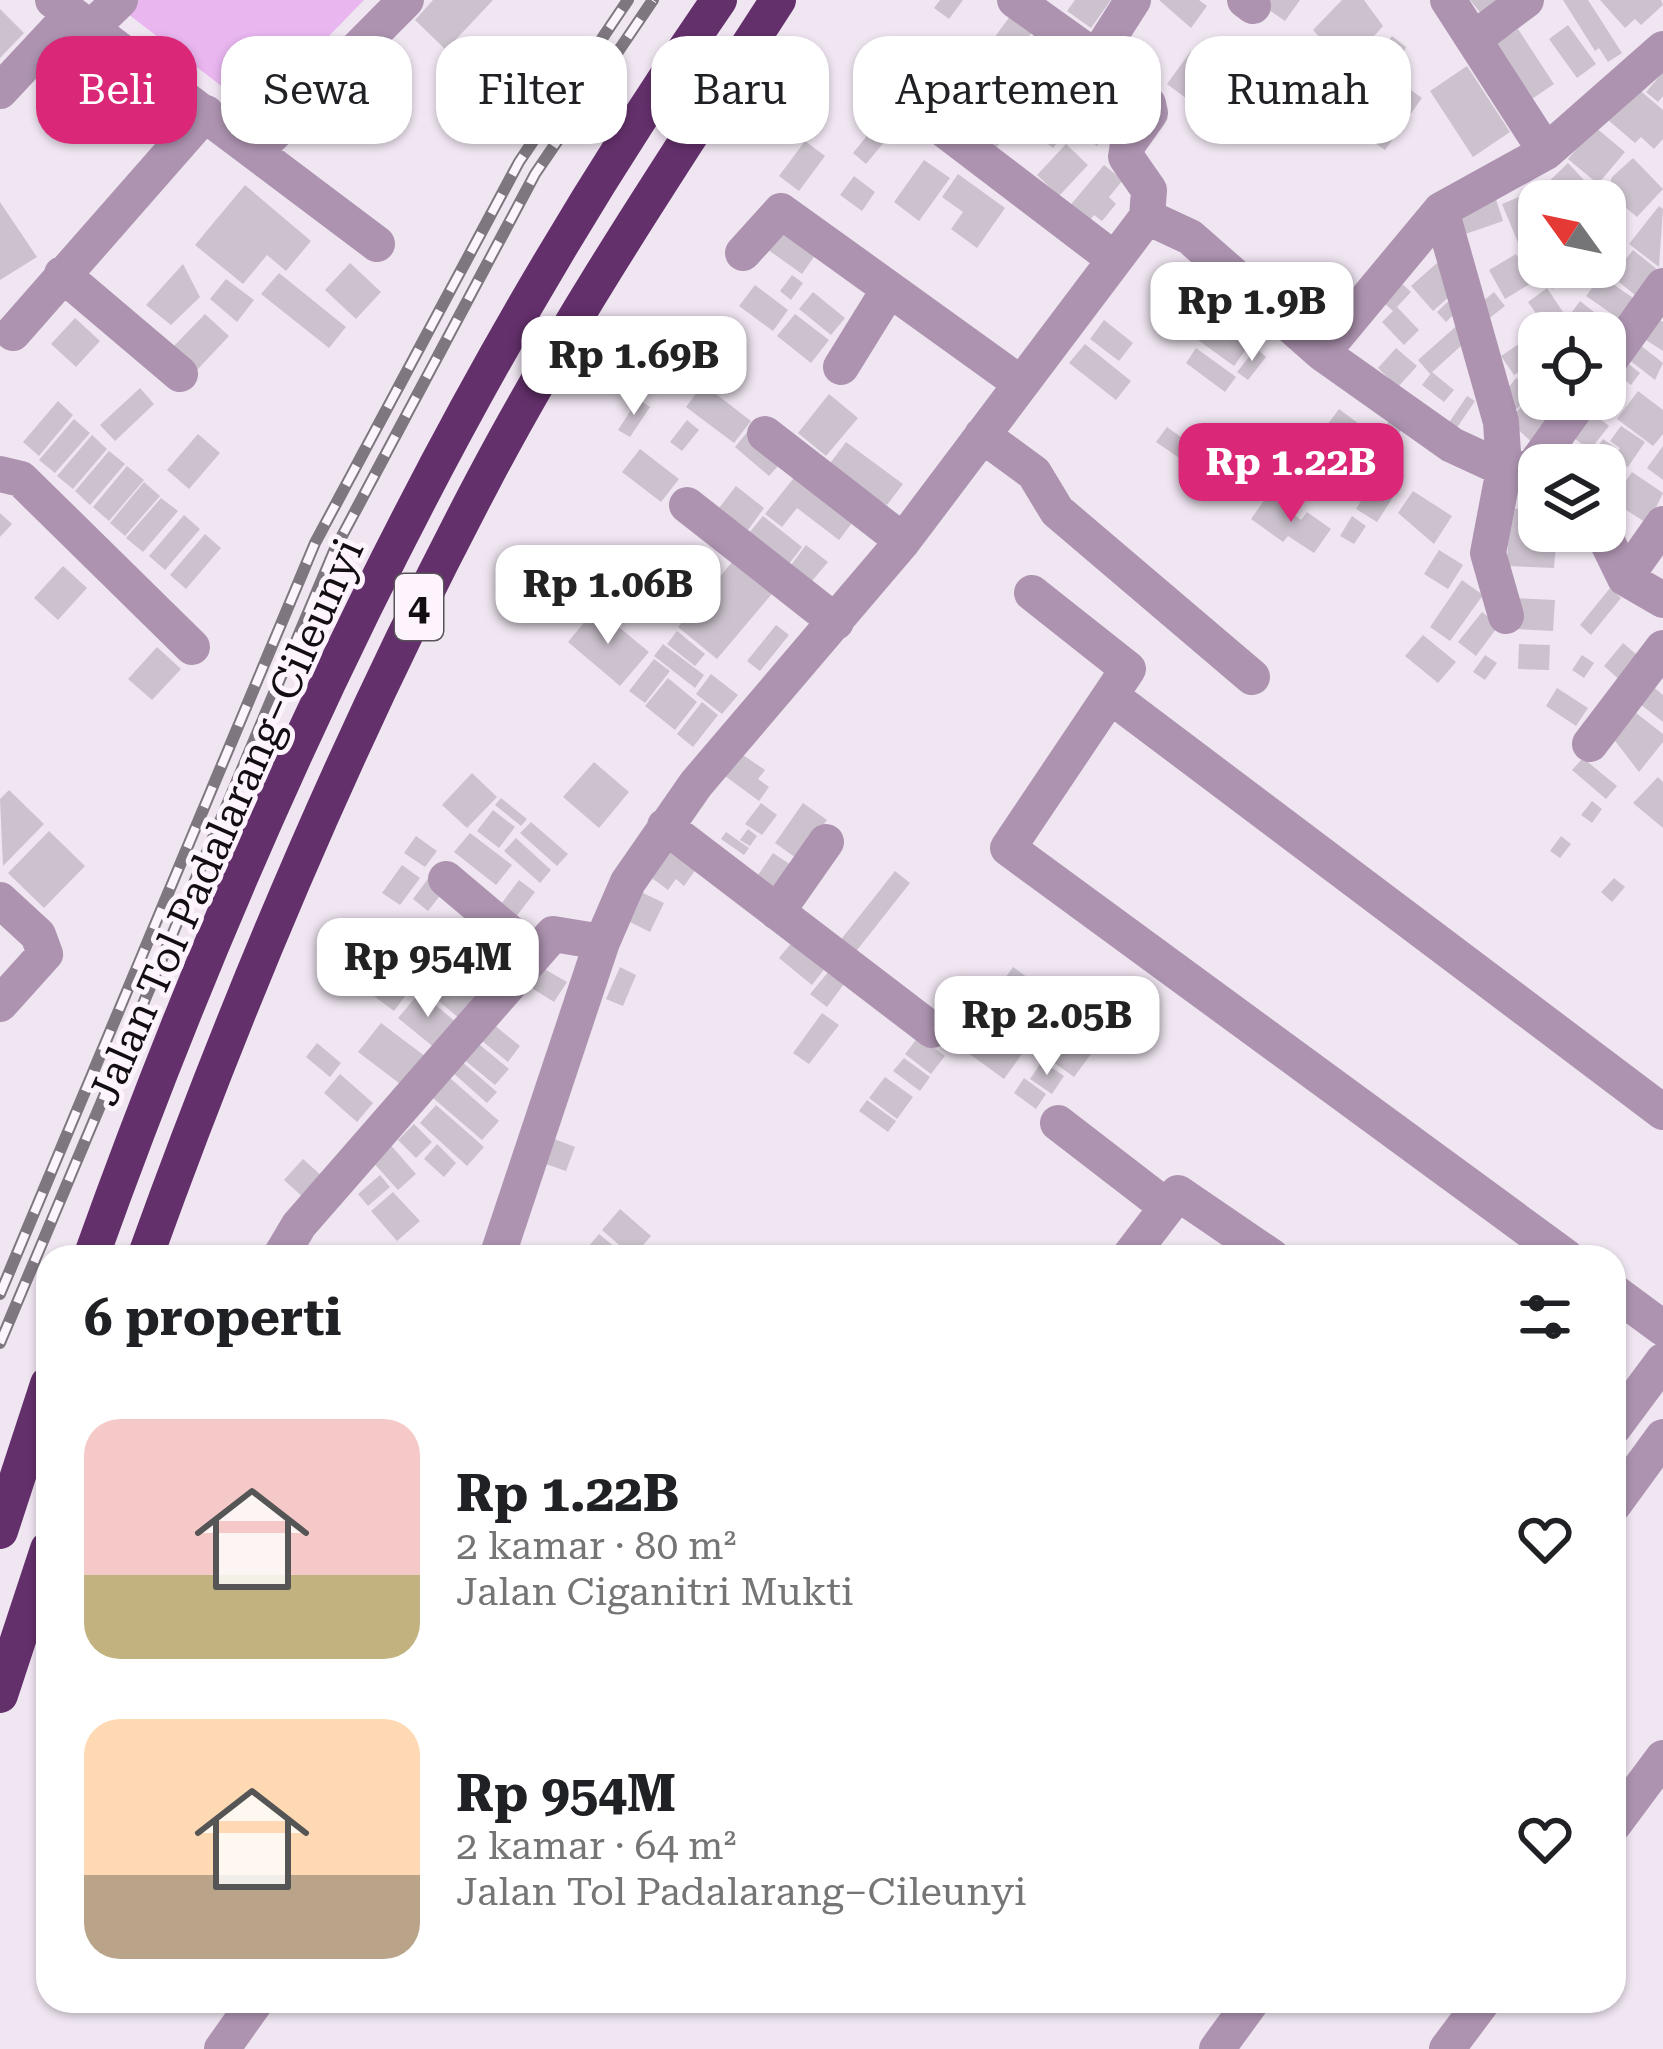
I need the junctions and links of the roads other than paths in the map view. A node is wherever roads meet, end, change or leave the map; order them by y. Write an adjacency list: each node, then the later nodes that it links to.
1 (120, 0): 9 (street)
2 (406, 0): 18 (street)
3 (719, 0): 68 (highway, Jalan Tol Padalarang–Cileunyi / 4)
4 (778, 0): 69 (highway, Jalan Tol Padalarang–Cileunyi / 4)
5 (1016, 0): 10 (street)
6 (1133, 0): 11 (street)
7 (1448, 0): 12 (street)
8 (1526, 0): 12 (street)
9 (72, 15): 14 (street); 15 (street)
10 (1066, 36)
11 (1110, 36)
12 (1474, 39): 19 (street)
13 (1663, 49): 19 (street)
14 (0, 91)
15 (206, 113): 18 (street); 25 (street)
16 (963, 144): 24 (street)
17 (1133, 144): 21 (street)
18 (255, 152): 22 (street)
19 (1546, 152): 20 (street)
20 (1442, 210): 30 (street); 38 (street)
21 (1148, 217): 24 (street); 30 (street)
22 (377, 244)
23 (743, 253): 27 (street)
24 (1114, 259): 33 (street)
25 (62, 274): 28 (street); 32 (street)
26 (1663, 286): 29 (street)
27 (888, 291): 31 (street); 33 (street)
28 (14, 333)
29 (1626, 338)
30 (1322, 353): 39 (street)
31 (841, 367)
32 (180, 374)
33 (1020, 383): 36 (street)
34 (1565, 420): 37 (street)
35 (765, 434): 44 (street)
36 (982, 435): 44 (street); 53 (street)
37 (1546, 444)
38 (1518, 457)
39 (1518, 469)
40 (0, 474): 51 (street)
41 (1518, 487): 49 (street)
42 (687, 505): 50 (street)
43 (1663, 524): 46 (street)
44 (903, 541): 50 (street)
45 (1612, 552): 46 (street)
46 (1625, 578): 48 (street)
47 (1033, 593): 54 (street)
48 (1663, 600)
49 (1505, 616)
50 (836, 622): 56 (street)
51 (193, 647)
52 (1663, 648): 55 (street)
53 (1252, 677)
54 (1112, 697): 65 (street); 74 (street)
55 (1590, 744)
56 (665, 826): 60 (street); 61 (street)
57 (826, 842): 60 (street)
58 (446, 879): 62 (street)
59 (0, 900): 63 (street)
60 (777, 912): 64 (street)
61 (602, 942): 62 (street); 71 (street)
62 (535, 954): 70 (street)
63 (0, 1004)
64 (932, 1030)
65 (1663, 1112)
66 (1058, 1123): 67 (street)
67 (1167, 1207): 72 (street); 73 (street)
68 (96, 1245)
69 (150, 1245)
70 (287, 1245)
71 (501, 1245)
72 (1138, 1245)
73 (1254, 1245)
74 (1550, 1245)
75 (1626, 1301): 76 (street)
76 (1663, 1328)
77 (1663, 1361): 78 (street)
78 (1626, 1411)
79 (36, 1421): 82 (highway)
80 (1663, 1437): 81 (street)
81 (1626, 1488)
82 (0, 1531)
83 (36, 1586): 84 (highway)
84 (0, 1695)
85 (1663, 1758): 86 (street)
86 (1626, 1808)
87 (248, 2013): 89 (street)
88 (1474, 2013): 90 (street)
89 (222, 2049)
90 (1448, 2049)

